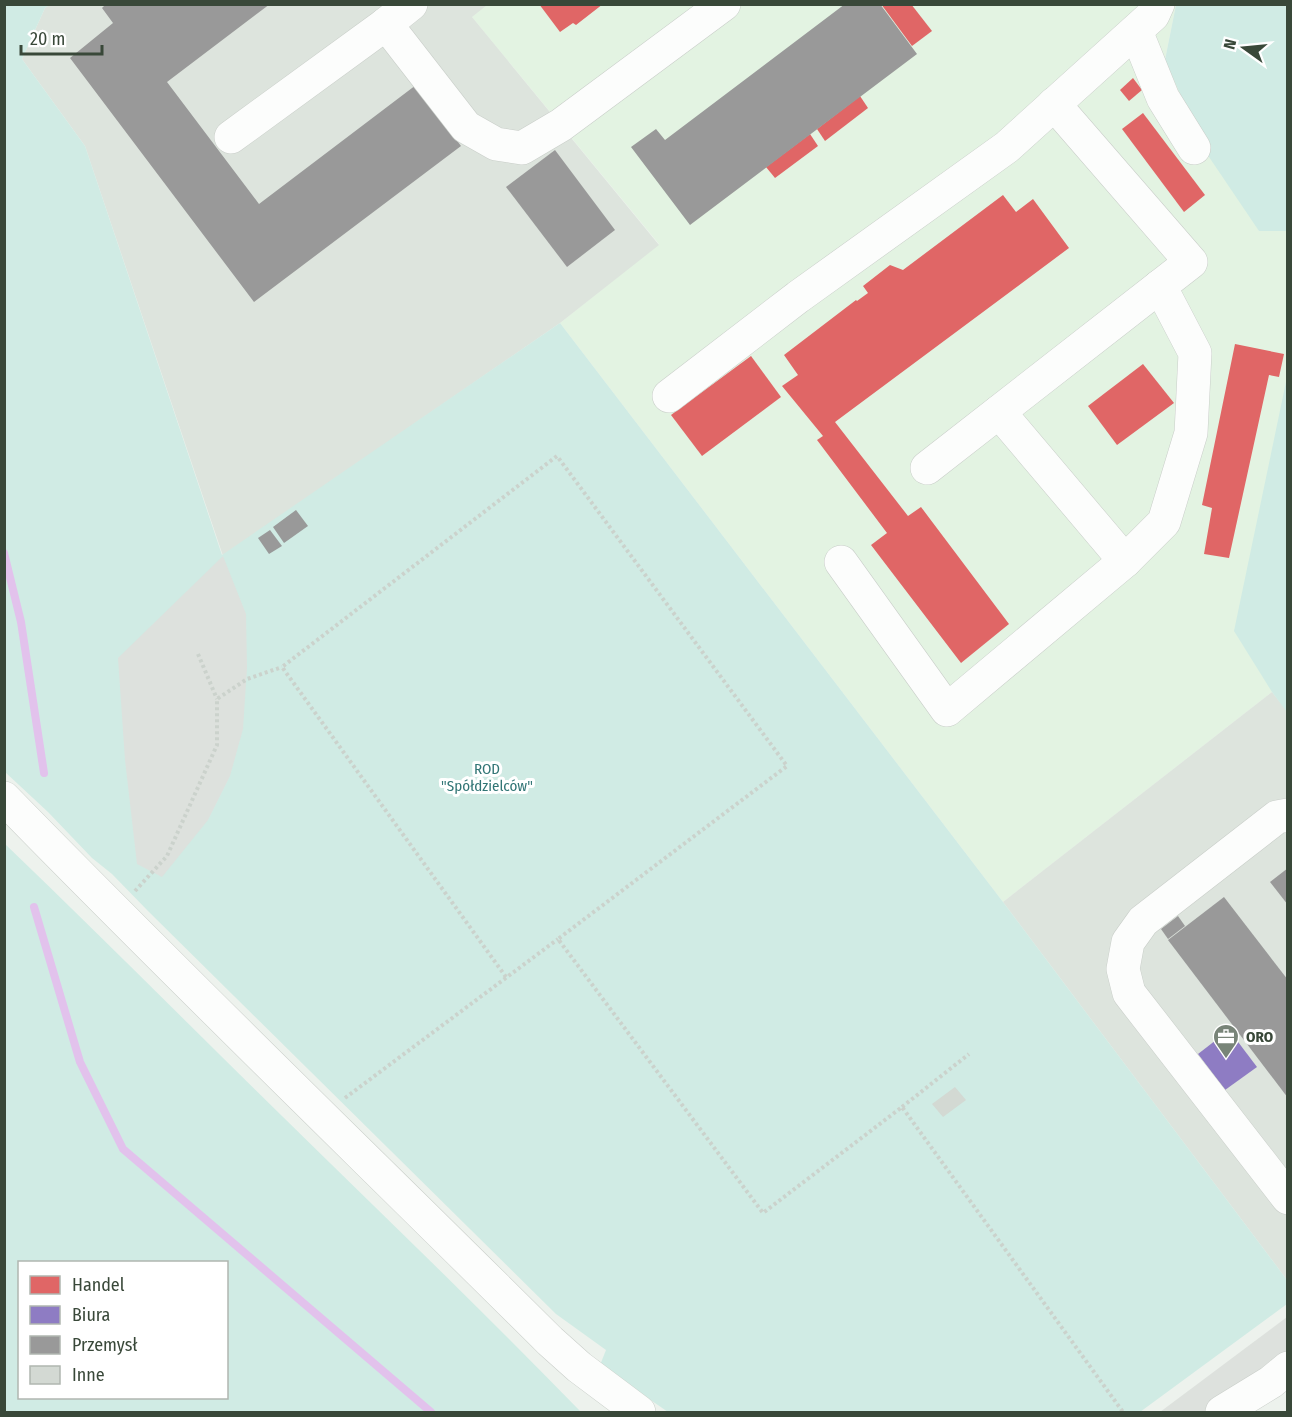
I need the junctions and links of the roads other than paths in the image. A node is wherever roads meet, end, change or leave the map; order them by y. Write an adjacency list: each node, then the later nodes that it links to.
1 (411, 4): 4 (street)
2 (724, 4): 4 (street)
3 (1158, 4): 5 (street)
4 (386, 24): 7 (street)
5 (1136, 31): 6 (street); 8 (street)
6 (1054, 105): 9 (street); 10 (street)
7 (231, 137)
8 (1194, 148)
9 (1160, 286): 11 (street); 13 (street)
10 (669, 396)
11 (999, 412): 12 (street); 13 (street)
12 (927, 468)
13 (1125, 561): 14 (street)
14 (841, 562)
15 (4, 798): 19 (street)
16 (1287, 815): 17 (street)
17 (1287, 1198)
18 (1287, 1368): 20 (street)
19 (639, 1413)
20 (1222, 1413)

